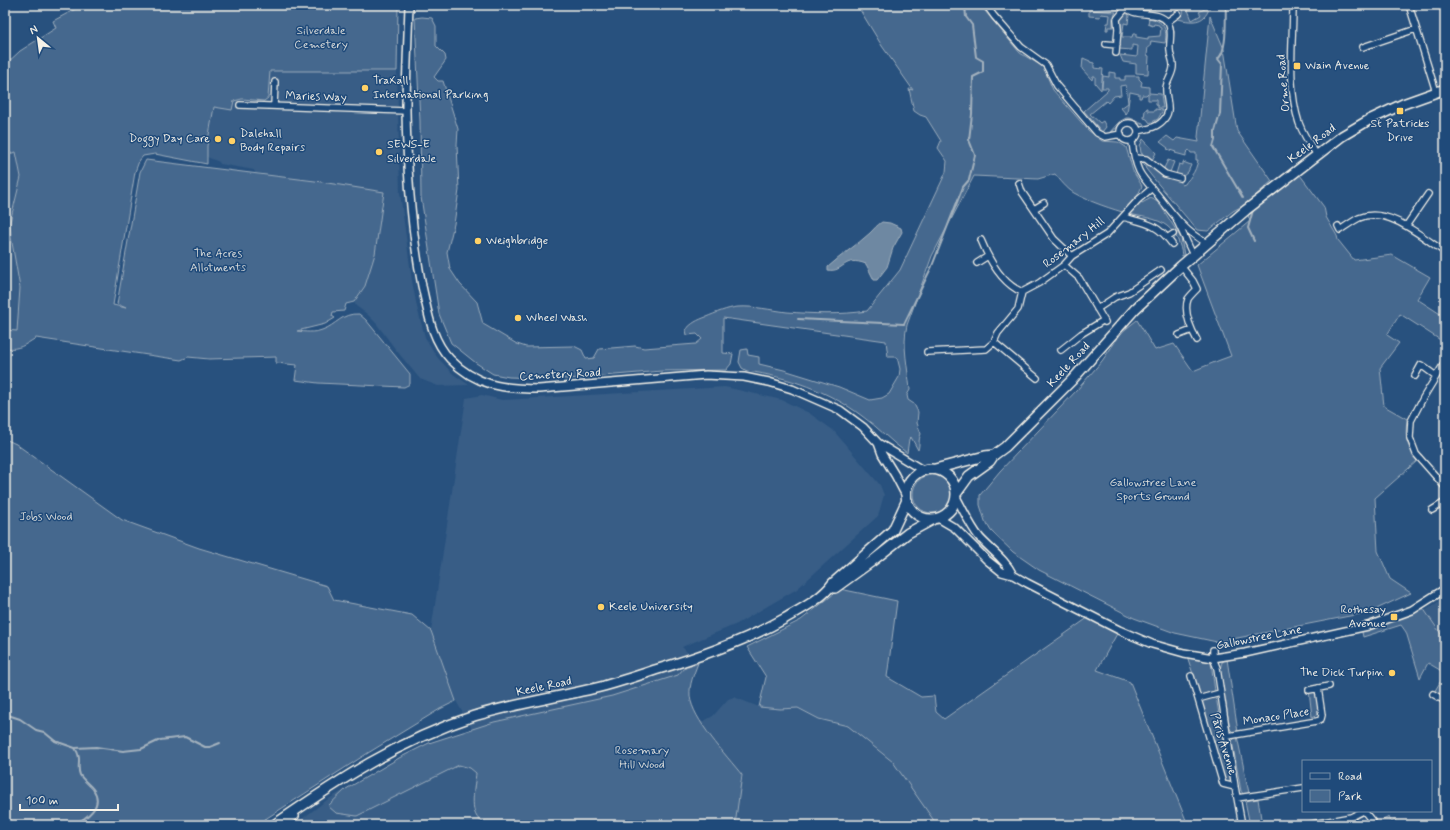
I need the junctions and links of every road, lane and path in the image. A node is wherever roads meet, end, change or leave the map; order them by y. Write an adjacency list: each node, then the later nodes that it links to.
1 (409, 5): 17 (street, Cemetery Road)
2 (986, 5): 19 (street)
3 (1294, 5): 21 (street, Orme Road)
4 (1409, 5): 8 (street)
5 (1125, 7): 7 (street); 10 (street)
6 (1178, 14): 7 (street)
7 (1167, 22): 18 (street)
8 (1416, 29): 11 (street); 14 (street)
9 (1106, 44): 10 (street)
10 (1117, 45): 12 (street)
11 (1363, 47)
12 (1116, 53)
13 (275, 82): 16 (street, Maries Way)
14 (1441, 90): 21 (main road, Keele Road)
15 (240, 105): 16 (street, Maries Way)
16 (274, 106): 17 (street, Maries Way)
17 (406, 111): 58 (street, Cemetery Road)
18 (1138, 131): 19 (street); 20 (street)
19 (1121, 134): 20 (street)
20 (1132, 141): 22 (street)
21 (1317, 155): 36 (main road, Keele Road)
22 (1135, 158): 23 (street); 25 (street)
23 (1180, 178)
24 (1019, 183): 28 (street)
25 (1152, 188): 29 (street); 30 (street, Rosemary Hill)
26 (1428, 194): 31 (street)
27 (1044, 203): 28 (street)
28 (1034, 210): 41 (street)
29 (1174, 215): 36 (street); 39 (street)
30 (1123, 217): 34 (street); 41 (street, Rosemary Hill)
31 (1406, 226): 32 (street); 38 (street)
32 (1339, 228)
33 (1173, 234): 34 (street)
34 (1167, 238): 37 (street)
35 (981, 240): 40 (street)
36 (1208, 243): 39 (main road, Keele Road)
37 (1172, 244)
38 (1445, 252)
39 (1194, 255): 44 (main road, Keele Road)
40 (988, 256): 42 (street); 46 (street)
41 (1072, 256): 43 (street, Rosemary Hill)
42 (977, 263)
43 (1064, 265): 46 (street, Rosemary Hill); 47 (street)
44 (1181, 266): 48 (street); 59 (main road, Keele Road)
45 (1161, 270): 47 (street)
46 (1022, 292): 51 (street)
47 (1097, 309): 52 (street)
48 (1192, 330): 49 (street); 50 (street)
49 (1179, 335)
50 (1197, 340)
51 (994, 342): 53 (street); 57 (street)
52 (1061, 350)
53 (927, 352)
54 (1445, 362): 56 (street)
55 (1415, 376): 56 (street)
56 (1436, 376): 61 (street)
57 (1036, 378)
58 (878, 443): 60 (street, Cemetery Road); 63 (street, Cemetery Road)
59 (994, 455): 60 (main road, Keele Road); 62 (main road, Keele Road)
60 (927, 470): 62 (main road); 63 (main road)
61 (1445, 487)
62 (956, 496): 66 (main road); 67 (street, Gallowstree Lane)
63 (907, 499): 66 (main road); 69 (main road, Keele Road)
64 (1445, 502): 65 (street)
65 (1432, 510)
66 (935, 519): 67 (street, Gallowstree Lane); 69 (main road, Keele Road)
67 (1014, 575): 71 (street, Gallowstree Lane)
68 (1445, 589): 71 (street, Gallowstree Lane)
69 (828, 590): 84 (main road, Keele Road)
70 (1213, 650): 71 (street, Paris Avenue)
71 (1213, 658): 76 (street, Paris Avenue)
72 (1191, 676): 78 (street, Paris Avenue)
73 (1329, 686): 74 (street)
74 (1318, 688): 75 (street); 80 (street, Monaco Place)
75 (1309, 690)
76 (1220, 693): 78 (street, Paris Avenue); 80 (street, Paris Avenue)
77 (1433, 694): 79 (street)
78 (1198, 698): 81 (street, Paris Avenue)
79 (1445, 701)
80 (1228, 736): 81 (street, Paris Avenue)
81 (1235, 787): 83 (street, Paris Avenue)
82 (1302, 788): 83 (street)
83 (1236, 798): 89 (street, Paris Avenue)
84 (303, 805): 87 (main road, Keele Road); 88 (street)
85 (1362, 812): 90 (street)
86 (1365, 812): 91 (street)
87 (274, 825)
88 (282, 825)
89 (1242, 825)
90 (1307, 825)
91 (1375, 825)

